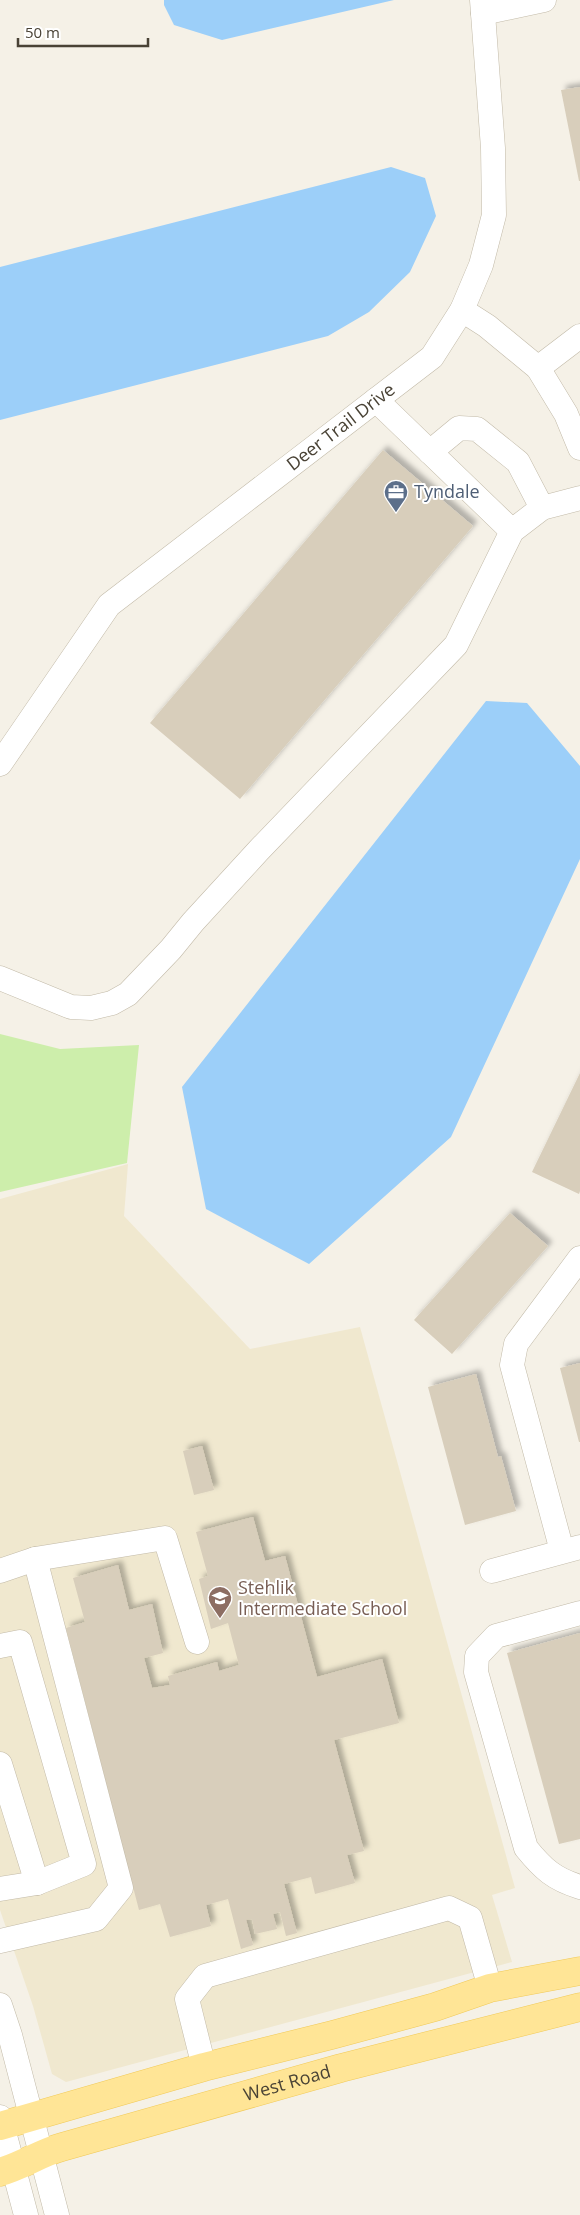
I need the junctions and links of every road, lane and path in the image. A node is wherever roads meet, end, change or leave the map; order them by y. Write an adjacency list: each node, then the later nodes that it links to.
1 (544, 0): 2 (street)
2 (483, 6): 3 (street, Deer Trail Drive)
3 (462, 310): 5 (street); 6 (street, Deer Trail Drive)
4 (580, 336): 5 (street)
5 (538, 368): 7 (street)
6 (376, 400): 8 (street); 12 (street, Deer Trail Drive)
7 (580, 448)
8 (430, 452): 10 (street); 11 (street)
9 (580, 498): 10 (street)
10 (542, 508): 11 (street)
11 (512, 531): 13 (street)
12 (0, 764)
13 (0, 978)
14 (580, 1258): 15 (street)
15 (571, 1549): 17 (street)
16 (35, 1559): 18 (street); 20 (street); 26 (street)
17 (492, 1571)
18 (0, 1572)
19 (580, 1613): 24 (street)
20 (197, 1642)
21 (0, 1646): 23 (street)
22 (0, 1764): 23 (street)
23 (37, 1883): 25 (street)
24 (580, 1887)
25 (0, 1889)
26 (0, 1941)
27 (580, 1971): 28 (main road, West Road)
28 (490, 1988): 31 (main road, West Road); 32 (street)
29 (0, 2005): 34 (street)
30 (580, 2007): 33 (main road, West Road)
31 (332, 2035): 32 (main road, West Road); 33 (main road)
32 (204, 2067): 34 (main road, West Road)
33 (341, 2068): 36 (main road, West Road)
34 (31, 2118): 35 (main road, West Road); 36 (street)
35 (1, 2123): 37 (street)
36 (40, 2153): 37 (main road, West Road); 39 (street)
37 (7, 2170): 38 (street)
38 (26, 2215)
39 (57, 2215)

